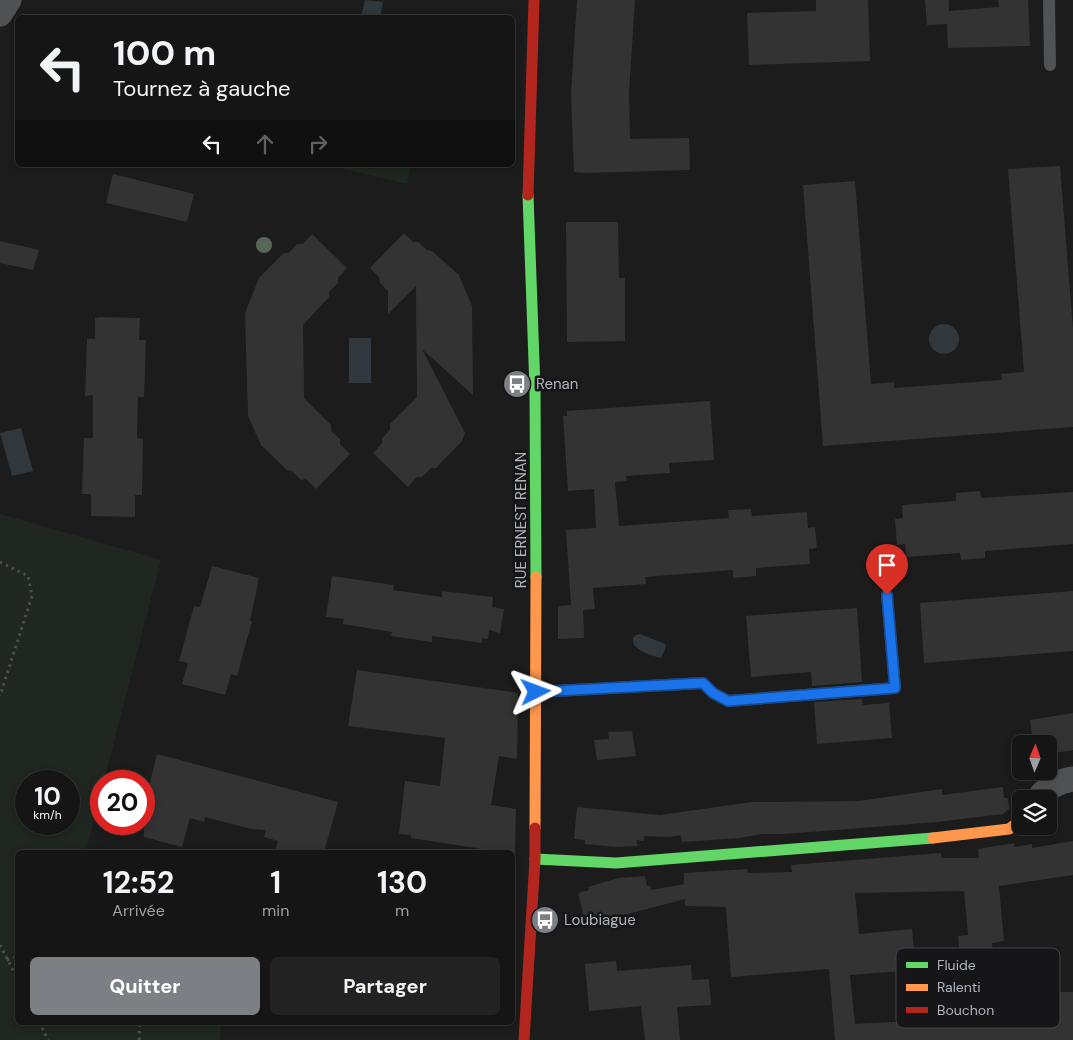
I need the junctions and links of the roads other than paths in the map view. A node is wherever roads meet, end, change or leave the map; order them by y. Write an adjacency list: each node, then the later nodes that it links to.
1 (9, 0): 4 (street)
2 (534, 0): 7 (street, RUE ERNEST RENAN)
3 (1049, 0): 5 (lane)
4 (0, 14)
5 (1050, 66)
6 (887, 595): 7 (lane)
7 (536, 692): 11 (street, RUE ERNEST RENAN)
8 (1073, 779): 9 (street)
9 (1045, 790)
10 (1012, 827): 11 (street)
11 (535, 859): 12 (street, RUE ERNEST RENAN)
12 (524, 1040)

